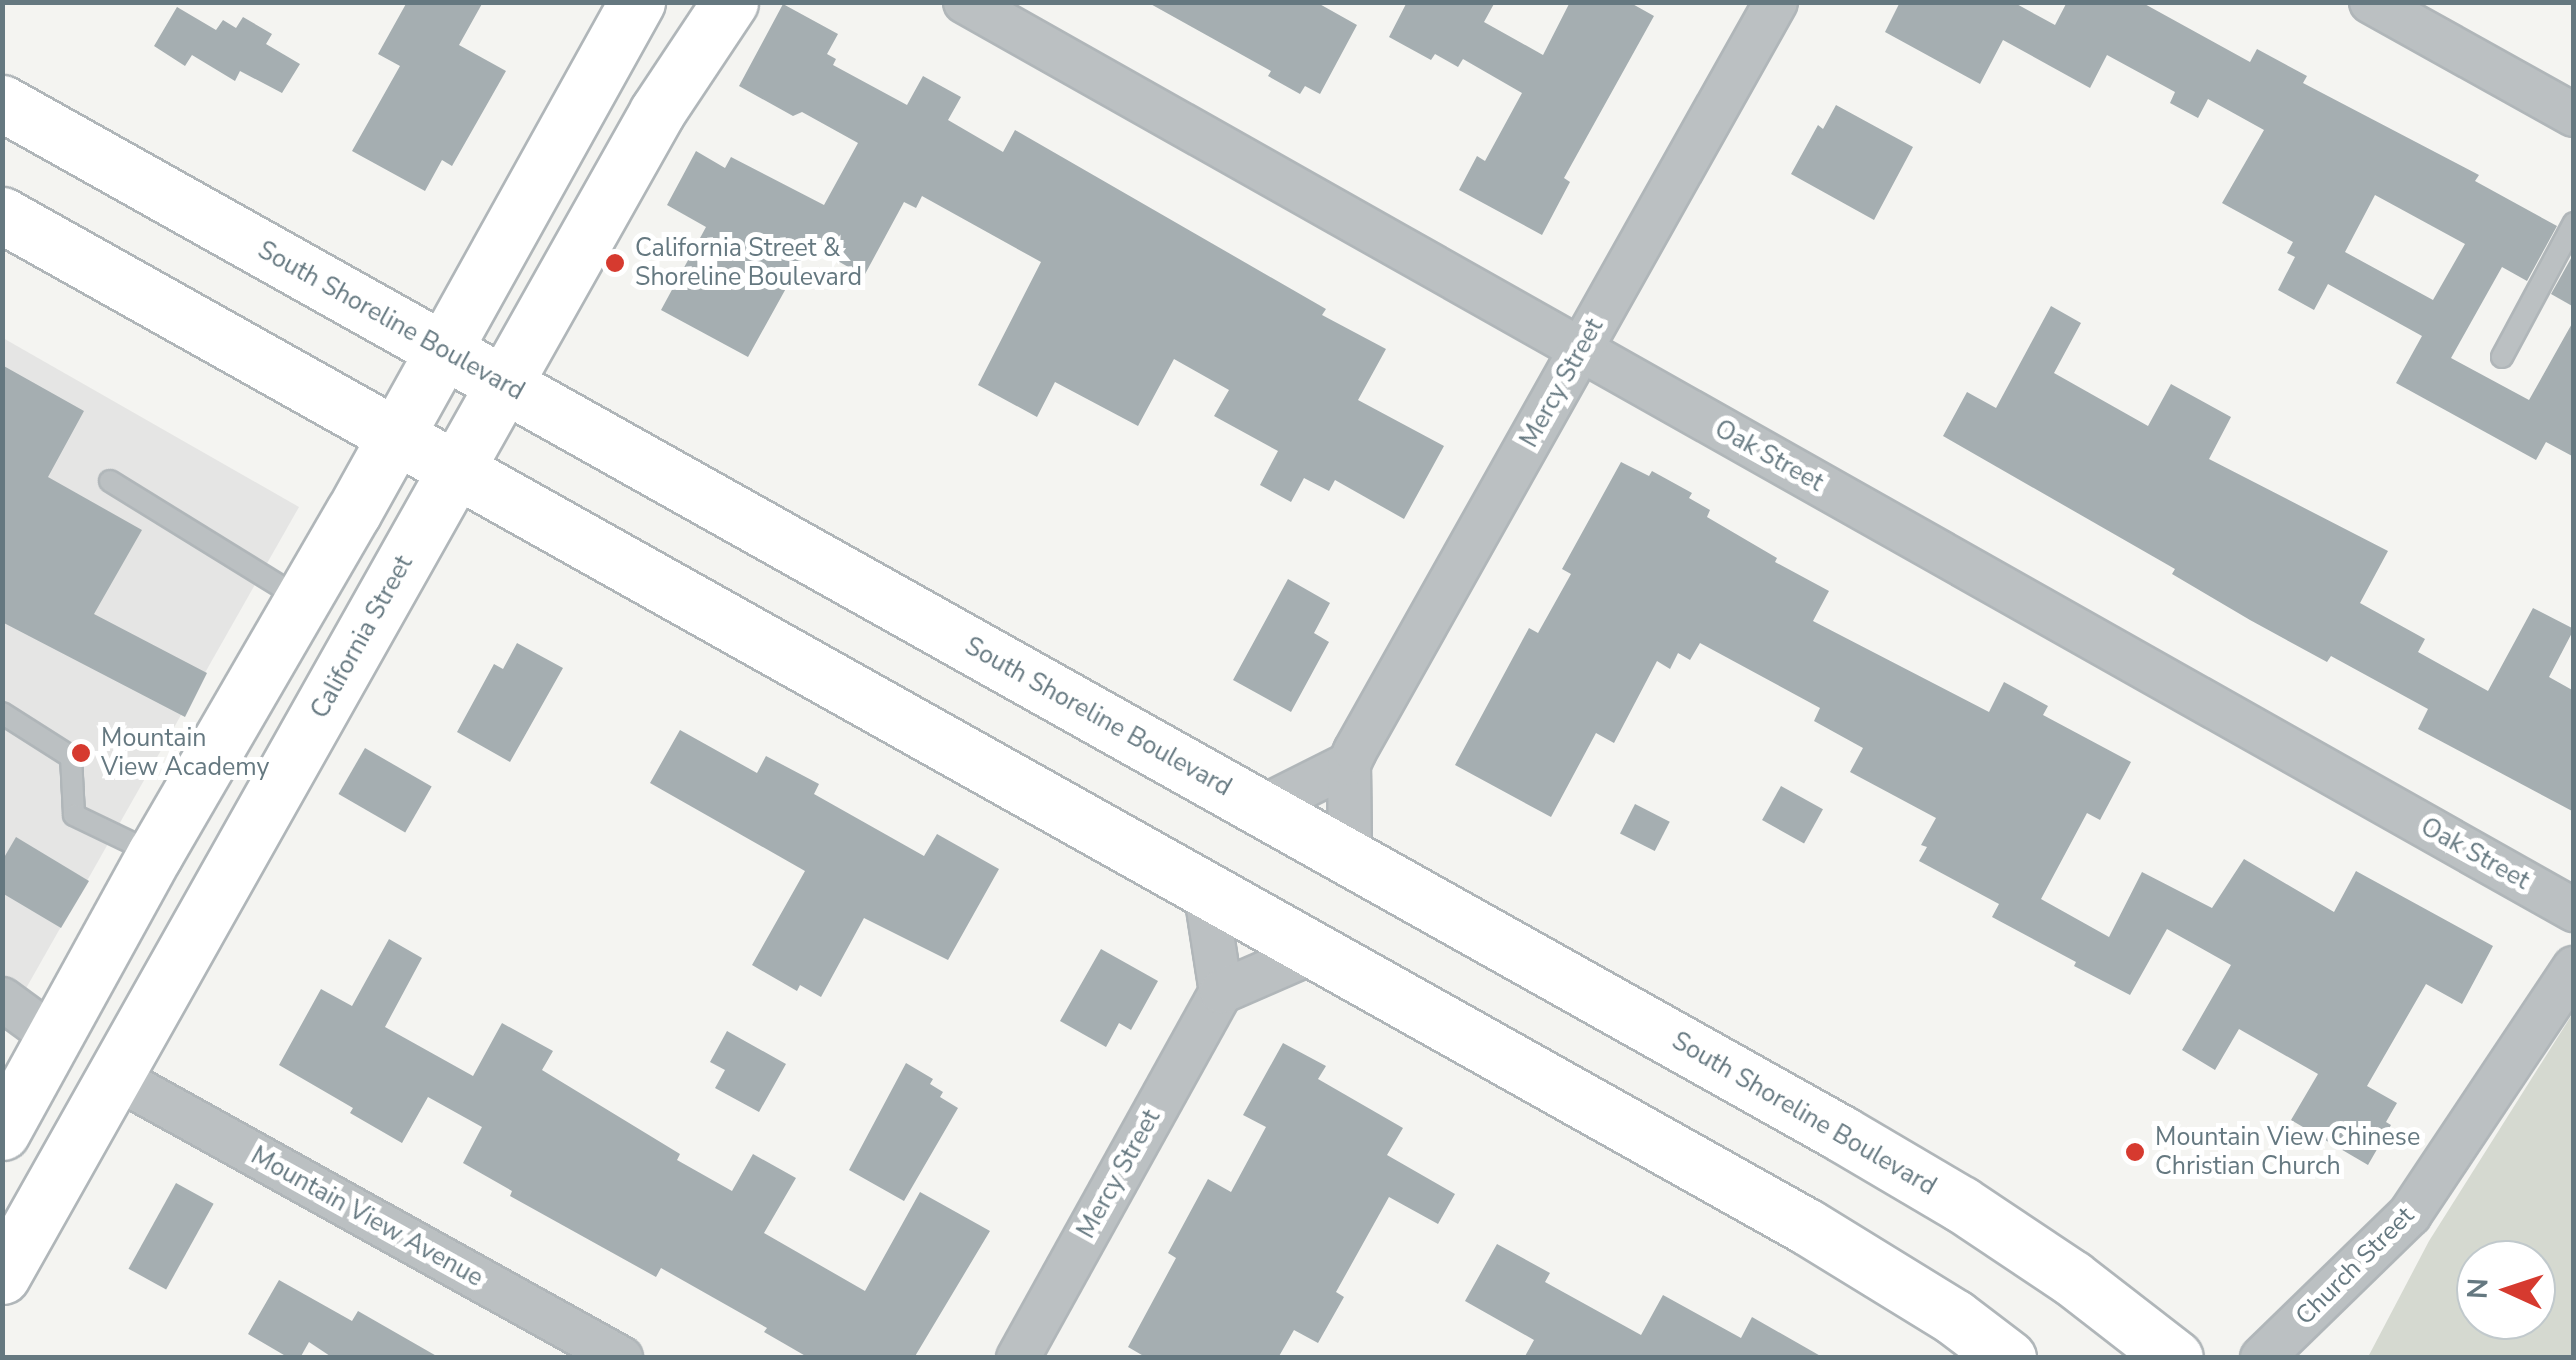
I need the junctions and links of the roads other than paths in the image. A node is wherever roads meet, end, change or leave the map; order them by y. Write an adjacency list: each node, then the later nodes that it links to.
1 (637, 2): 11 (main road)
2 (730, 2): 13 (main road, California Street)
3 (965, 2): 10 (street, Oak Street)
4 (1776, 2): 10 (street, Mercy Street)
5 (2371, 2): 7 (street)
6 (2, 103): 11 (main road, South Shoreline Boulevard)
7 (2574, 115)
8 (2, 215): 14 (main road)
9 (2574, 223): 12 (lane)
10 (1581, 350): 19 (street, Mercy Street); 24 (street, Oak Street)
11 (444, 351): 13 (main road, South Shoreline Boulevard); 14 (main road)
12 (2502, 357)
13 (505, 384): 15 (main road, California Street); 20 (main road, South Shoreline Boulevard)
14 (396, 437): 15 (main road); 17 (main road)
15 (456, 470): 23 (main road); 30 (main road, California Street)
16 (110, 480): 17 (lane)
17 (302, 600): 21 (main road)
18 (2, 713): 21 (lane)
19 (1348, 764): 20 (street); 22 (street)
20 (1261, 808): 22 (main road, South Shoreline Boulevard)
21 (155, 854): 29 (main road)
22 (1350, 858): 36 (main road, South Shoreline Boulevard)
23 (1205, 889): 25 (main road); 27 (street)
24 (2574, 910)
25 (1314, 952): 27 (street); 35 (main road)
26 (2574, 968): 37 (street, Church Street)
27 (1221, 992): 34 (street, Mercy Street)
28 (2, 999): 29 (street)
29 (54, 1037): 31 (main road)
30 (114, 1077): 32 (main road, California Street); 33 (street, Mountain View Avenue)
31 (2, 1132)
32 (2, 1276)
33 (620, 1358)
34 (1018, 1358)
35 (2008, 1358)
36 (2176, 1358)
37 (2262, 1358)

